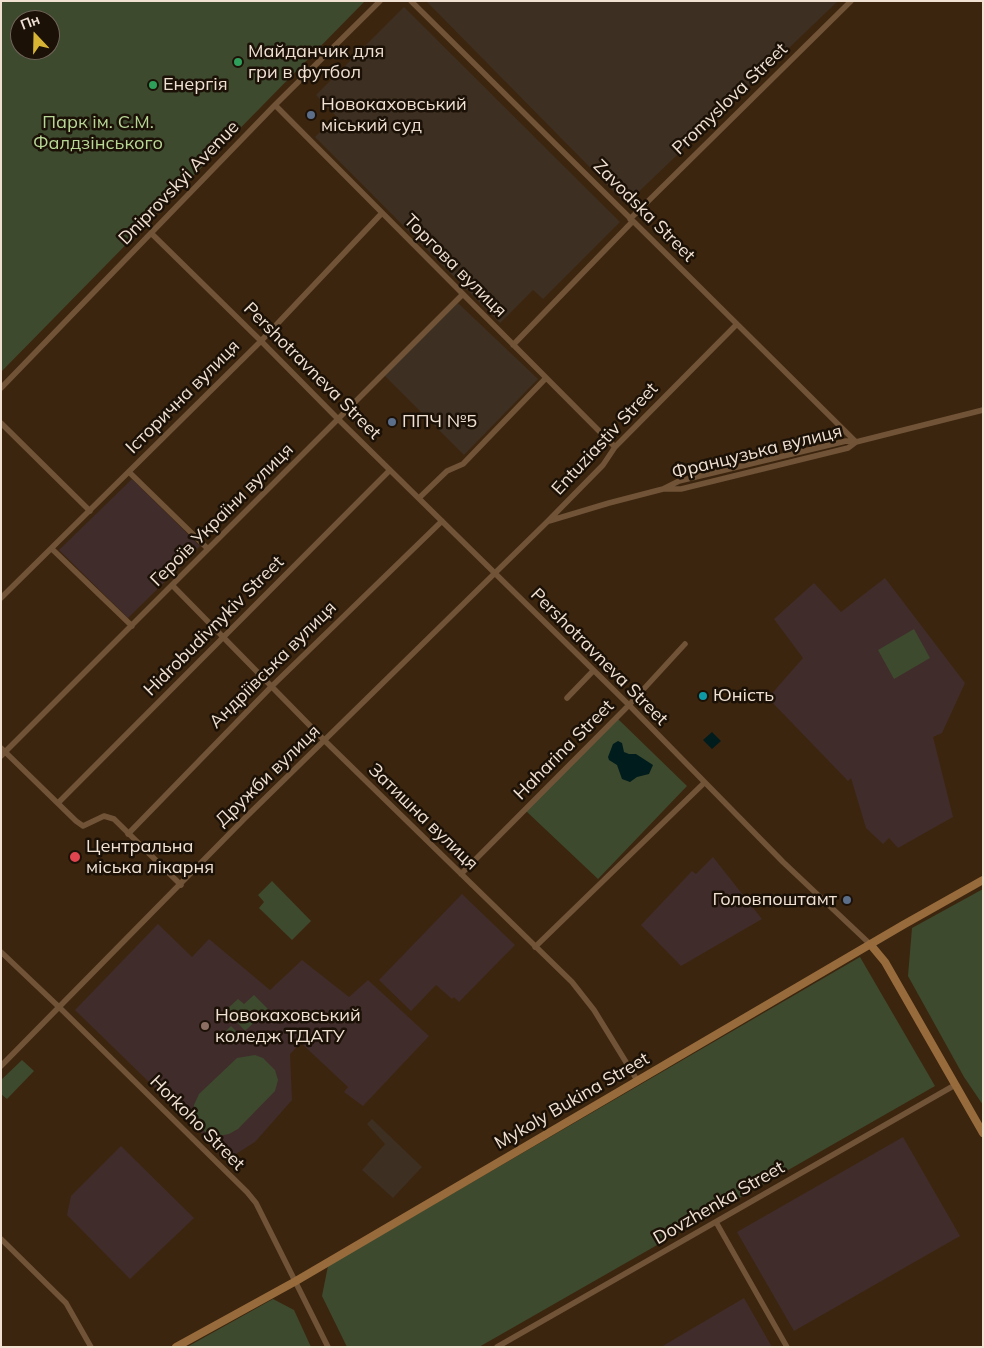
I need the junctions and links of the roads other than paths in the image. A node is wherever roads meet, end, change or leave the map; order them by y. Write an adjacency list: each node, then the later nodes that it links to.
1 (380, 1): 4 (street, Dniprovskyi Avenue)
2 (411, 1): 6 (street, Zavodska Street)
3 (851, 1): 6 (street, Promyslova Street)
4 (275, 105): 5 (street, Торгова вулиця); 7 (street, Dniprovskyi Avenue)
5 (382, 213): 8 (street, Торгова вулиця); 10 (street, Історична вулиця)
6 (632, 220): 9 (street, Zavodska Street); 11 (street)
7 (152, 234): 10 (street, Pershotravneva Street); 13 (street, Dniprovskyi Avenue)
8 (463, 294): 11 (street, Торгова вулиця); 15 (street, Героїв України вулиця)
9 (737, 324): 17 (street, Zavodska Street); 18 (street, Entuziastiv Street)
10 (261, 341): 15 (street, Pershotravneva Street); 20 (street, Історична вулиця)
11 (513, 345): 12 (street, Торгова вулиця)
12 (546, 378): 18 (street, Торгова вулиця); 21 (street)
13 (1, 388)
14 (983, 410): 17 (street, Французька вулиця)
15 (338, 419): 19 (street, Pershotravneva Street); 26 (street, Героїв України вулиця)
16 (1, 423): 22 (street)
17 (856, 442): 24 (street, Французька вулиця)
18 (615, 446): 24 (street, Entuziastiv Street)
19 (390, 470): 21 (street, Pershotravneva Street); 31 (street, Hidrobudivnykiv Street)
20 (129, 472): 22 (street, Історична вулиця); 26 (street)
21 (419, 498): 23 (street, Pershotravneva Street)
22 (90, 511): 25 (street, Історична вулиця)
23 (442, 521): 27 (street, Pershotravneva Street); 34 (street, Андріївська вулиця)
24 (547, 522): 27 (street, Entuziastiv Street)
25 (52, 549): 29 (street, Історична вулиця); 30 (street)
26 (208, 549): 28 (street, Героїв України вулиця)
27 (494, 573): 33 (street, Pershotravneva Street); 37 (street, Дружби вулиця)
28 (173, 586): 30 (street, Героїв України вулиця); 31 (street, Затишна вулиця)
29 (1, 598)
30 (132, 626): 38 (street, Героїв України вулиця)
31 (223, 639): 34 (street, Затишна вулиця); 40 (street, Hidrobudivnykiv Street)
32 (685, 644): 36 (street, Haharina Street)
33 (593, 671): 35 (street); 36 (street, Pershotravneva Street)
34 (271, 687): 37 (street, Затишна вулиця); 41 (street, Андріївська вулиця)
35 (567, 698)
36 (629, 706): 39 (street, Pershotravneva Street); 42 (street, Haharina Street)
37 (325, 742): 42 (street, Затишна вулиця); 44 (street, Дружби вулиця)
38 (3, 752): 40 (street)
39 (704, 783): 45 (street, Pershotravneva Street); 46 (street)
40 (58, 804): 41 (street)
41 (128, 834): 44 (street)
42 (461, 874): 46 (street, Затишна вулиця)
43 (983, 880): 45 (street, Mykoly Bukina Street)
44 (181, 885): 48 (street, Дружби вулиця)
45 (870, 944): 50 (street, Mykoly Bukina Street); 51 (street, Pershotravneva Street)
46 (536, 947): 50 (street, Затишна вулиця)
47 (3, 957): 48 (street, Horkoho Street)
48 (59, 1007): 49 (street, Дружби вулиця); 55 (street, Horkoho Street)
49 (1, 1066)
50 (638, 1080): 55 (street, Mykoly Bukina Street)
51 (955, 1084): 52 (street, Pershotravneva Street); 53 (street, Dovzhenka Street)
52 (983, 1134)
53 (716, 1222): 59 (street, Dovzhenka Street); 60 (street)
54 (1, 1239): 56 (street)
55 (296, 1281): 57 (street, Mykoly Bukina Street); 58 (street, Horkoho Street)
56 (91, 1347)
57 (176, 1347)
58 (328, 1347)
59 (497, 1347)
60 (787, 1347)

